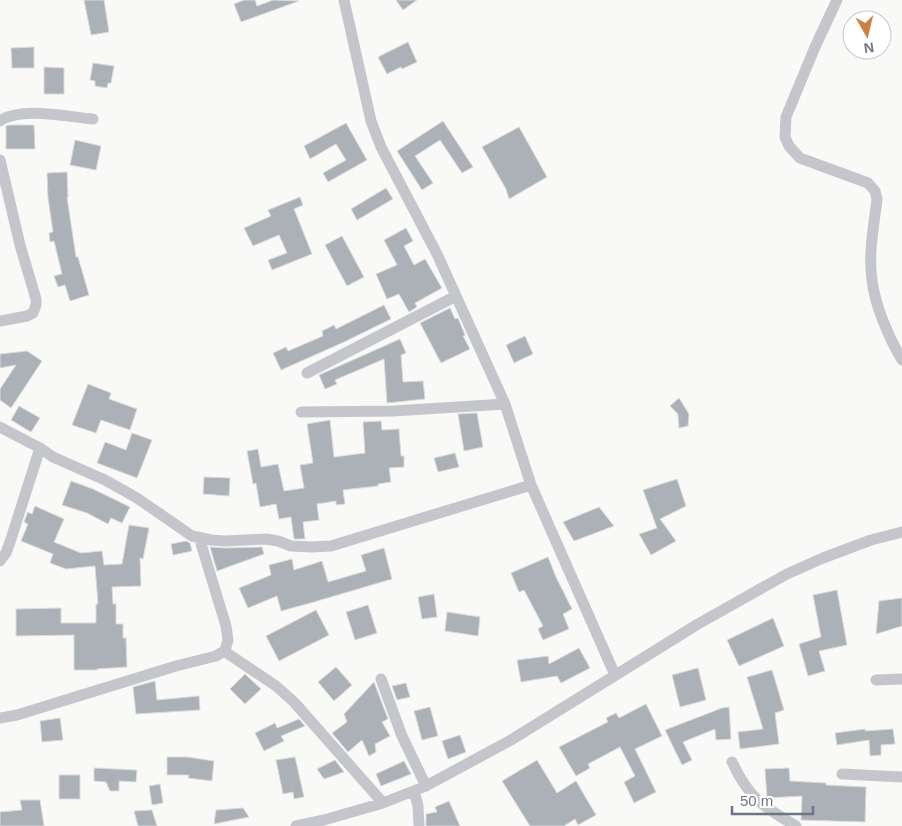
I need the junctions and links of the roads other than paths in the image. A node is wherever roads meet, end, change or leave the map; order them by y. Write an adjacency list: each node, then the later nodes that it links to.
1 (344, 0): 6 (street)
2 (837, 0): 8 (street)
3 (93, 119): 4 (street)
4 (0, 121)
5 (0, 160): 7 (street)
6 (456, 296): 9 (street); 10 (street)
7 (0, 321)
8 (902, 360)
9 (307, 373)
10 (505, 404): 11 (street); 14 (street)
11 (301, 412)
12 (0, 427): 13 (street)
13 (40, 448): 16 (street); 17 (street)
14 (531, 485): 16 (street); 19 (street)
15 (902, 532): 19 (street)
16 (199, 537): 18 (street)
17 (0, 561)
18 (224, 651): 23 (street); 29 (street)
19 (615, 675): 27 (street)
20 (380, 679): 27 (street)
21 (902, 679): 22 (street)
22 (876, 680)
23 (0, 718)
24 (732, 762): 32 (street)
25 (842, 774): 26 (street)
26 (902, 777)
27 (426, 786): 28 (street)
28 (414, 791): 29 (street); 31 (street)
29 (383, 803): 30 (street)
30 (296, 826)
31 (419, 826)
32 (796, 826)

